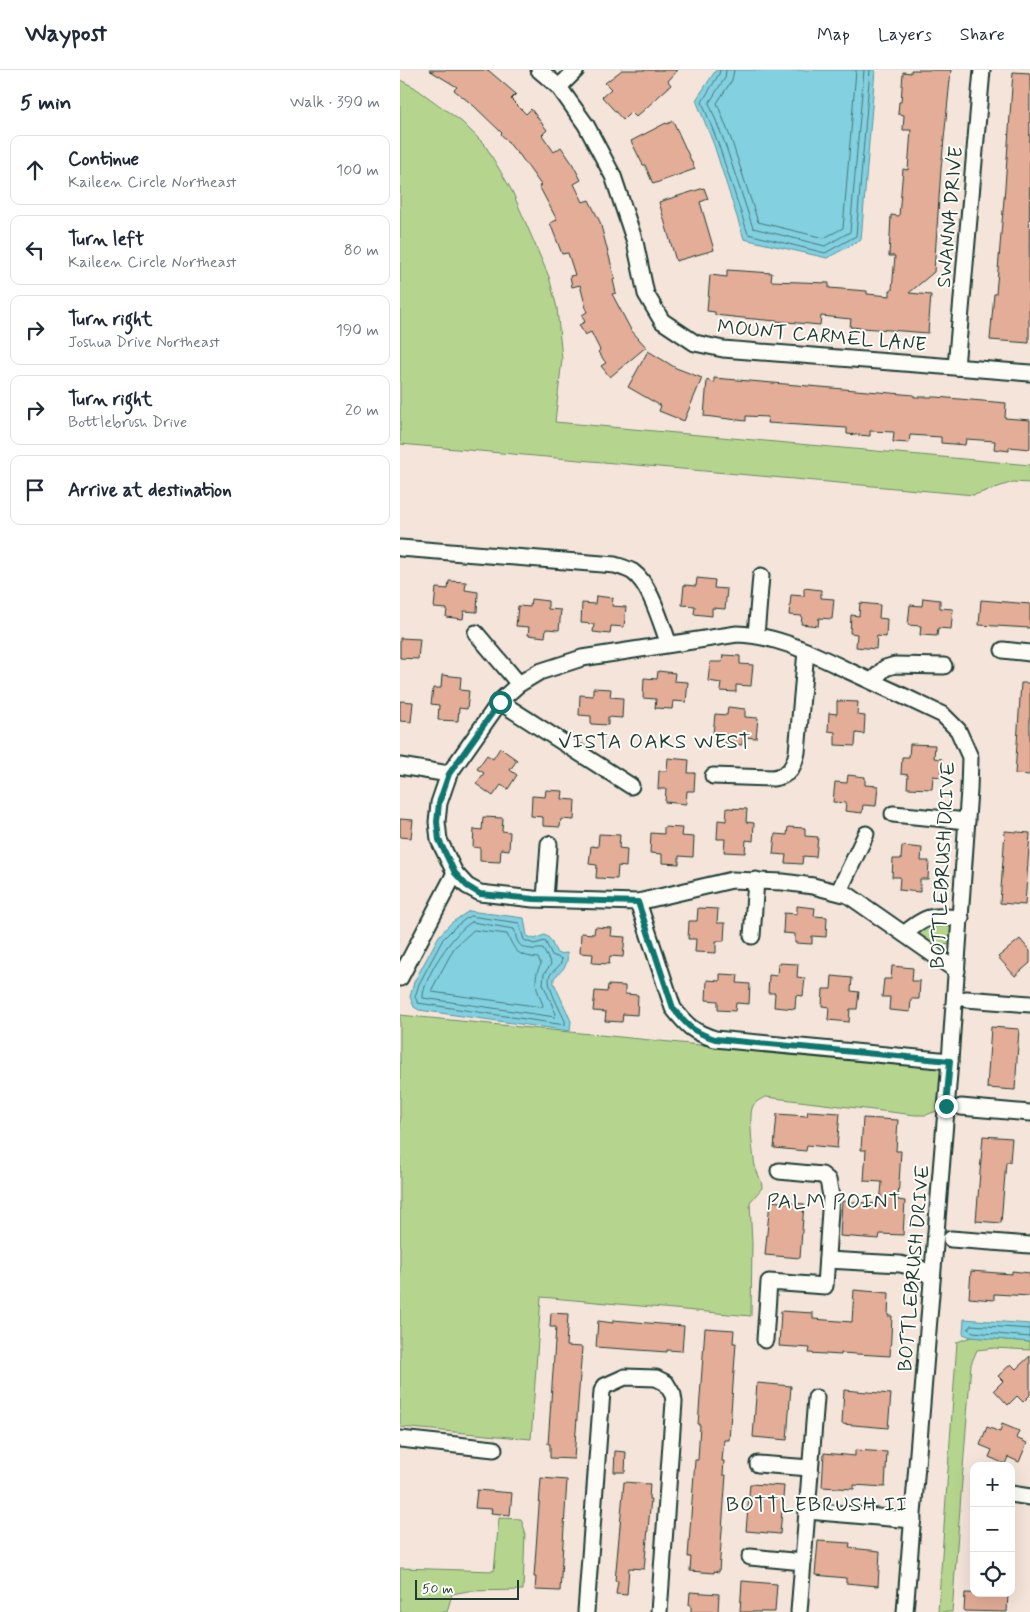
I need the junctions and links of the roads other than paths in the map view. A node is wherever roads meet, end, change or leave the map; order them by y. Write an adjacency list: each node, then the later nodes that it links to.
1 (539, 70): 4 (street, MOUNT CARMEL LANE)
2 (576, 70): 4 (street)
3 (982, 70): 5 (street, SWANNA DRIVE)
4 (559, 87): 5 (street, MOUNT CARMEL LANE)
5 (956, 367): 6 (street, MOUNT CARMEL LANE)
6 (1030, 373)
7 (400, 548): 11 (street)
8 (761, 576): 10 (street)
9 (476, 633): 17 (street)
10 (756, 635): 11 (street, BOTTLEBRUSH DRIVE); 13 (street, BOTTLEBRUSH DRIVE)
11 (669, 644): 17 (street, BOTTLEBRUSH DRIVE)
12 (1003, 650): 14 (street)
13 (806, 651): 16 (street, BOTTLEBRUSH DRIVE); 21 (street)
14 (1030, 652)
15 (944, 666): 16 (street)
16 (872, 681): 24 (street, BOTTLEBRUSH DRIVE)
17 (519, 684): 18 (street, BOTTLEBRUSH DRIVE)
18 (500, 702): 20 (street, BOTTLEBRUSH DRIVE); 22 (street)
19 (400, 766): 20 (street)
20 (449, 774): 27 (street, BOTTLEBRUSH DRIVE)
21 (713, 776)
22 (631, 786)
23 (893, 814): 24 (street)
24 (968, 821): 32 (street, BOTTLEBRUSH DRIVE)
25 (866, 834): 29 (street)
26 (549, 844): 30 (street)
27 (455, 873): 30 (street); 36 (street)
28 (756, 880): 29 (street); 31 (street); 34 (street)
29 (839, 891): 33 (street)
30 (544, 899): 31 (street)
31 (638, 902): 39 (street)
32 (961, 918): 33 (street); 35 (street, BOTTLEBRUSH DRIVE)
33 (904, 934): 35 (street)
34 (752, 936)
35 (957, 970): 39 (street, BOTTLEBRUSH DRIVE)
36 (400, 978)
37 (966, 999): 38 (street)
38 (1030, 1004)
39 (950, 1061): 47 (street, BOTTLEBRUSH DRIVE)
40 (961, 1108): 41 (street)
41 (1030, 1113)
42 (779, 1171): 46 (street)
43 (1030, 1236): 45 (street)
44 (951, 1239): 45 (street)
45 (1030, 1245)
46 (827, 1260): 47 (street); 48 (street)
47 (932, 1278): 57 (street, BOTTLEBRUSH DRIVE)
48 (765, 1340)
49 (816, 1398): 53 (street)
50 (400, 1439): 51 (street)
51 (494, 1449)
52 (758, 1464): 53 (street)
53 (810, 1468): 56 (street)
54 (1015, 1495): 55 (street)
55 (1030, 1497)
56 (807, 1511): 57 (street); 59 (street)
57 (913, 1520): 63 (street, BOTTLEBRUSH DRIVE)
58 (750, 1557): 59 (street)
59 (803, 1562): 62 (street)
60 (586, 1612): 61 (street)
61 (659, 1612)
62 (799, 1612)
63 (905, 1612)

